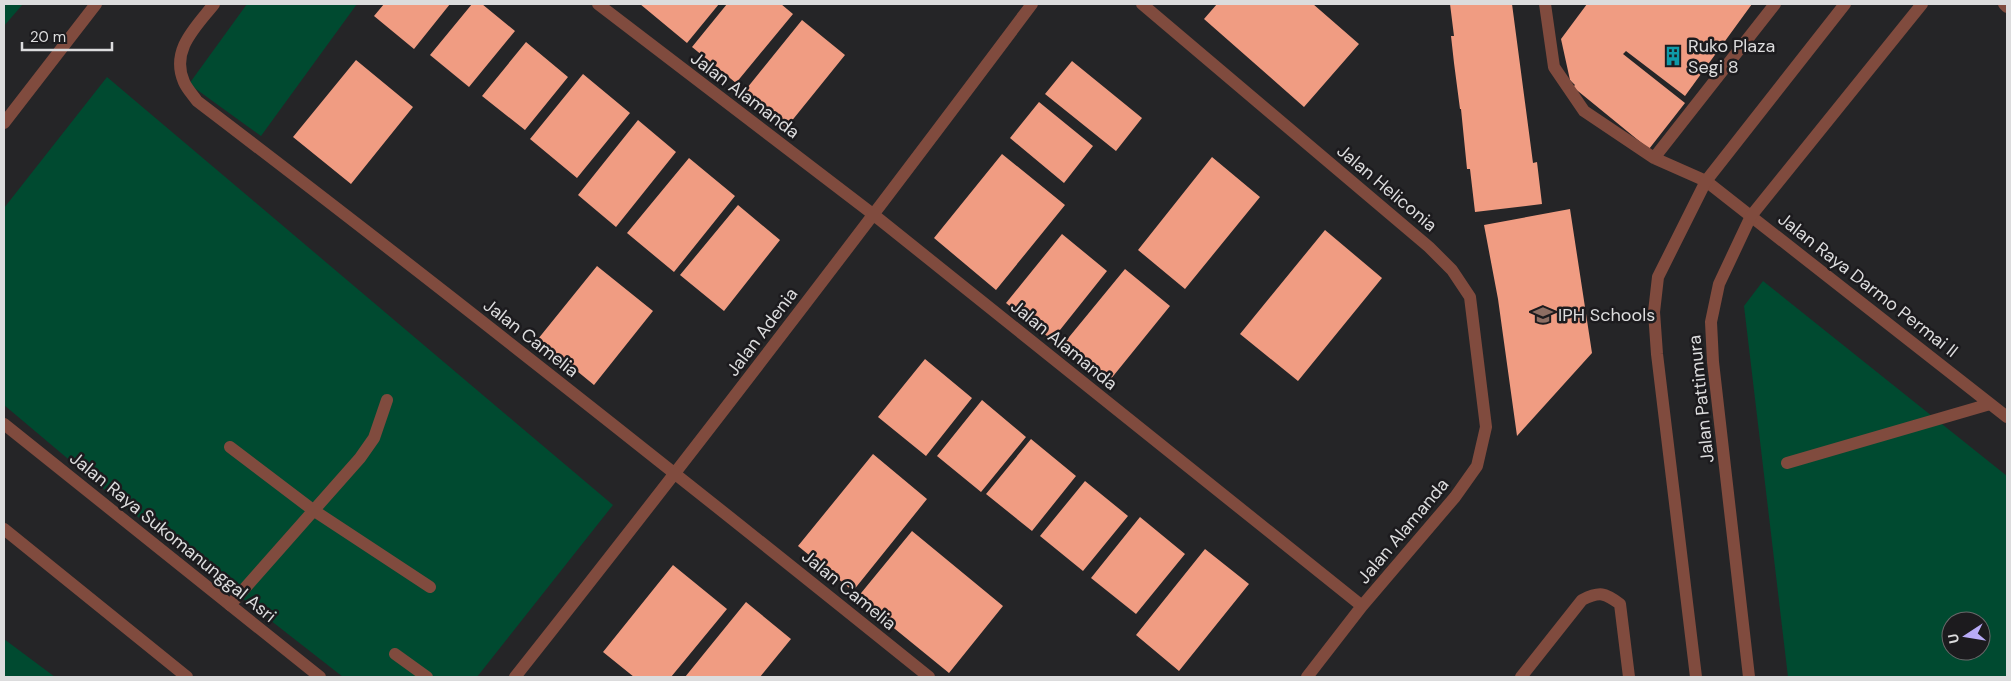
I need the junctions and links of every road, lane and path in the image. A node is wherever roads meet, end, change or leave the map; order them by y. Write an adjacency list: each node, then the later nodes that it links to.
1 (96, 4): 12 (street)
2 (214, 4): 24 (street, Jalan Camelia)
3 (598, 4): 15 (street, Jalan Alamanda)
4 (1032, 4): 15 (street, Jalan Adenia)
5 (1142, 4): 23 (street, Jalan Heliconia)
6 (1545, 4): 13 (street, Jalan Raya Darmo Permai II)
7 (1775, 4): 13 (street)
8 (1845, 4): 14 (street)
9 (1922, 4): 16 (street, Jalan Pattimura)
10 (2004, 4): 11 (street)
11 (2007, 7)
12 (4, 123)
13 (1654, 158): 14 (street, Jalan Raya Darmo Permai II)
14 (1706, 181): 16 (street, Jalan Raya Darmo Permai II); 39 (street)
15 (874, 215): 24 (street, Jalan Adenia); 29 (street, Jalan Alamanda)
16 (1752, 216): 18 (street, Jalan Raya Darmo Permai II); 40 (street, Jalan Pattimura)
17 (388, 400): 25 (street)
18 (1990, 404): 19 (street, Jalan Raya Darmo Permai II); 22 (street)
19 (2007, 417)
20 (4, 424): 28 (street, Jalan Raya Sukomanunggal Asri)
21 (230, 447): 25 (street)
22 (1787, 462)
23 (1477, 466): 29 (street, Jalan Alamanda)
24 (676, 473): 34 (street, Jalan Adenia); 35 (street, Jalan Camelia)
25 (314, 510): 27 (street); 28 (street)
26 (4, 529): 31 (street)
27 (430, 587)
28 (230, 604): 32 (street, Jalan Raya Sukomanunggal Asri)
29 (1362, 606): 36 (street)
30 (395, 654): 33 (street)
31 (187, 677)
32 (320, 677)
33 (427, 677)
34 (515, 677)
35 (929, 677)
36 (1307, 677)
37 (1521, 677): 38 (street)
38 (1629, 677)
39 (1696, 677)
40 (1749, 677)

